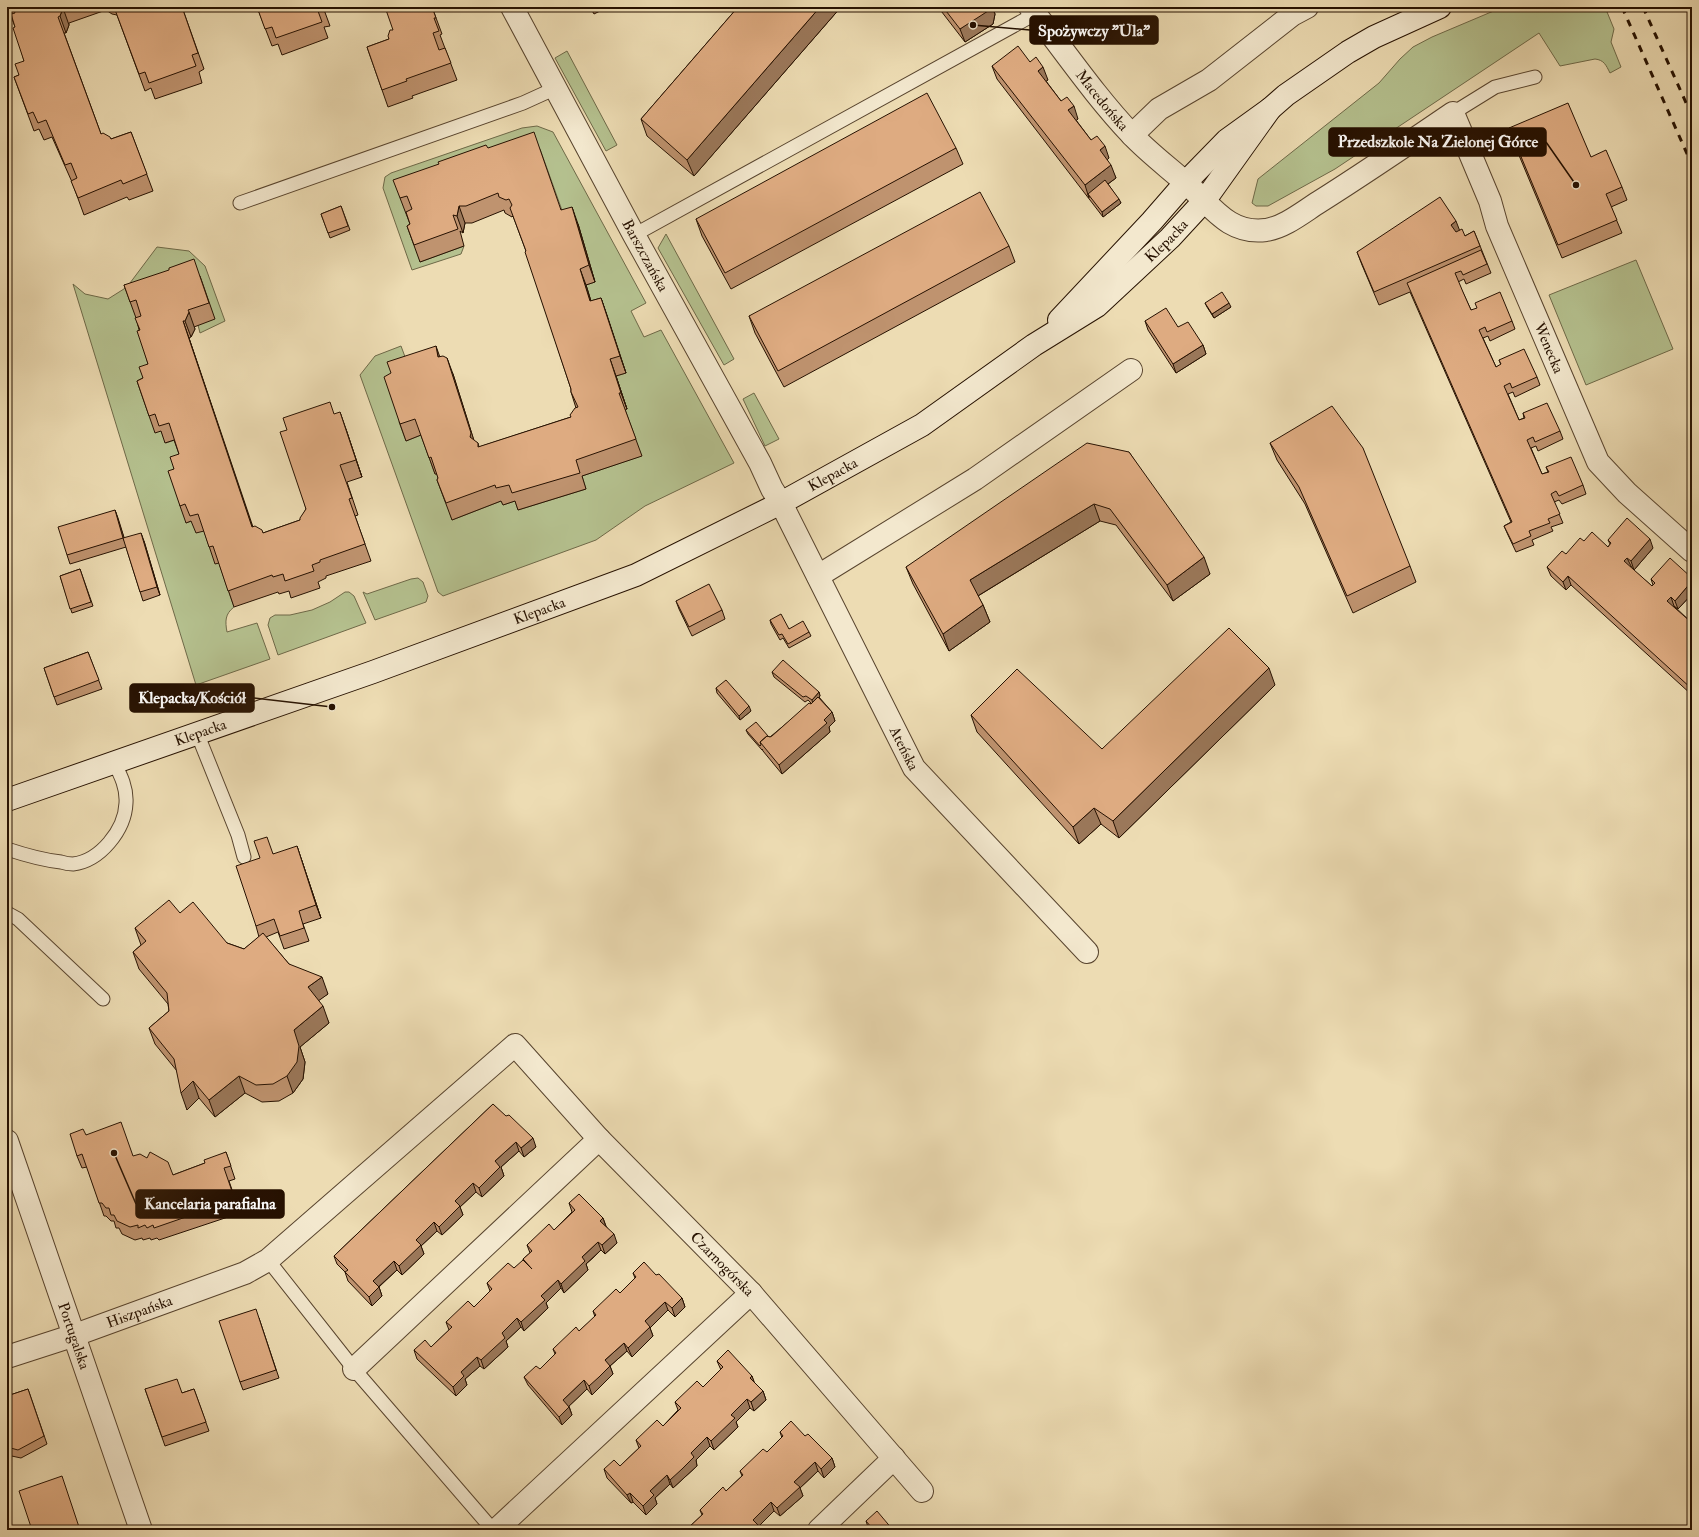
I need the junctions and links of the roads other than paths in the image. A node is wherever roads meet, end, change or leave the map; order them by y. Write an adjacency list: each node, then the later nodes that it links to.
1 (512, 7): 6 (street, Barszczańska)
2 (1307, 7): 9 (street)
3 (1440, 7): 7 (street, Klepacka)
4 (1032, 10): 9 (street, Macedońska); 13 (lane)
5 (1535, 77): 8 (lane)
6 (556, 88): 12 (lane); 13 (street, Barszczańska)
7 (1270, 109): 10 (street, Klepacka); 11 (street, Klepacka)
8 (1453, 113): 11 (street, Macedońska); 17 (street, Wenecka)
9 (1132, 135): 10 (street, Macedońska)
10 (1186, 182): 11 (street, Macedońska); 14 (street, Klepacka)
11 (1205, 200): 14 (street, Klepacka)
12 (240, 203)
13 (634, 235): 16 (street, Barszczańska)
14 (1034, 345): 16 (street, Klepacka)
15 (1131, 370): 18 (street)
16 (781, 503): 18 (street, Ateńska); 19 (street, Klepacka)
17 (1692, 551)
18 (818, 576): 25 (street, Ateńska)
19 (197, 733): 20 (street, Klepacka); 23 (lane)
20 (114, 762): 21 (street, Klepacka); 22 (lane)
21 (7, 800)
22 (7, 848)
23 (244, 858)
24 (7, 913): 26 (lane)
25 (1087, 952)
26 (103, 999)
27 (515, 1045): 28 (street, Czarnogórska); 30 (street, Hiszpańska)
28 (599, 1139): 31 (street, Czarnogórska); 34 (street)
29 (7, 1140): 32 (street, Portugalska)
30 (268, 1260): 32 (street, Hiszpańska); 34 (lane)
31 (751, 1293): 35 (street, Czarnogórska); 39 (street)
32 (75, 1335): 33 (street, Hiszpańska); 37 (street, Portugalska)
33 (7, 1357)
34 (354, 1369): 38 (lane)
35 (894, 1458): 36 (street, Czarnogórska); 40 (street)
36 (922, 1490)
37 (141, 1530)
38 (493, 1530)
39 (496, 1530)
40 (819, 1530)

